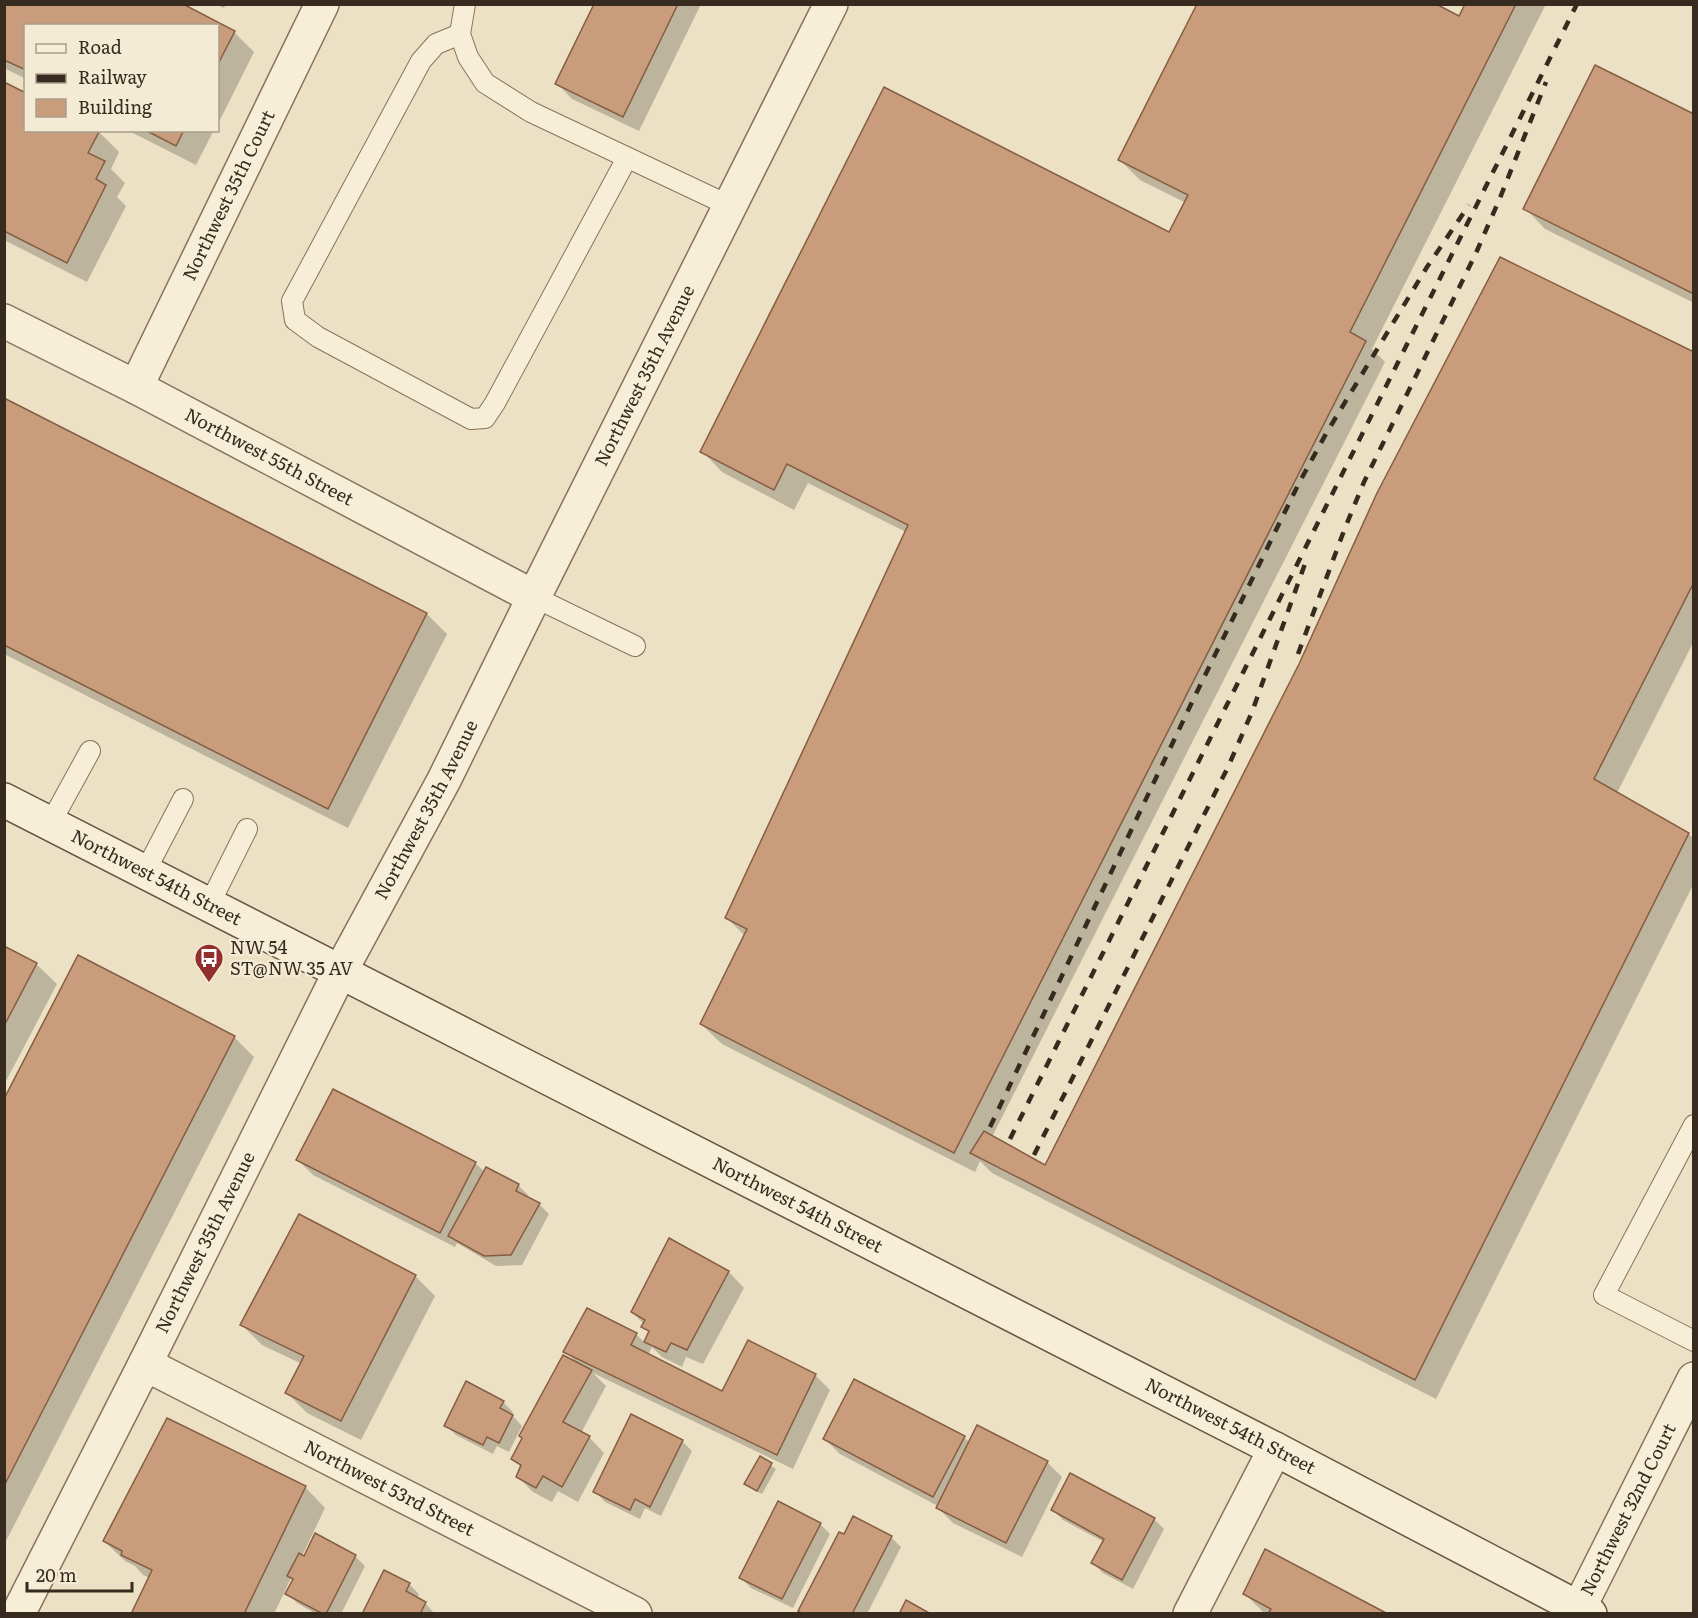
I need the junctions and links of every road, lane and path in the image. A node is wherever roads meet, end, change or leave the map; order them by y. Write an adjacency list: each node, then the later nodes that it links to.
1 (321, 4): 8 (street, Northwest 35th Court)
2 (465, 4): 4 (lane)
3 (831, 4): 6 (street, Northwest 35th Avenue)
4 (460, 34): 5 (lane); 5 (lane)
5 (627, 158): 6 (lane)
6 (730, 206): 9 (street, Northwest 35th Avenue)
7 (4, 321): 8 (street, Northwest 55th Street)
8 (136, 387): 9 (street, Northwest 55th Street)
9 (534, 597): 10 (lane); 18 (street, Northwest 35th Avenue)
10 (635, 646)
11 (90, 751): 14 (lane)
12 (183, 799): 16 (lane)
13 (4, 800): 14 (street, Northwest 54th Street)
14 (50, 824): 16 (street, Northwest 54th Street)
15 (247, 830): 17 (lane)
16 (145, 872): 17 (street, Northwest 54th Street)
17 (208, 905): 18 (street, Northwest 54th Street)
18 (340, 972): 21 (street, Northwest 35th Avenue); 23 (street, Northwest 54th Street)
19 (1694, 1125): 20 (lane)
20 (1694, 1341)
21 (145, 1364): 25 (street, Northwest 35th Avenue); 26 (street, Northwest 53rd Street)
22 (1694, 1379): 24 (street, Northwest 32nd Court)
23 (1275, 1449): 24 (street, Northwest 54th Street); 27 (street)
24 (1585, 1611)
25 (18, 1614)
26 (635, 1614)
27 (1190, 1614)

